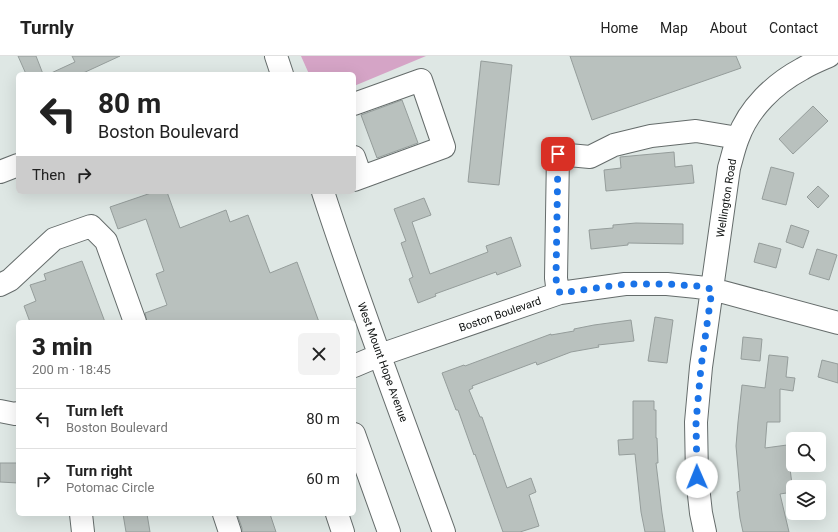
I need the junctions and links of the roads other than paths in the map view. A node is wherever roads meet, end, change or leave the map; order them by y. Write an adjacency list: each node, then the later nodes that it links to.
1 (276, 56): 3 (street)
2 (830, 56): 5 (street, Wellington Road)
3 (281, 72)
4 (356, 103): 7 (street)
5 (738, 138): 11 (street, Wellington Road); 12 (street)
6 (16, 166): 8 (street)
7 (356, 171)
8 (0, 172)
9 (325, 194): 15 (street, West Mount Hope Avenue)
10 (0, 285): 13 (street)
11 (712, 289): 12 (street, Boston Boulevard); 14 (street, Boston Boulevard); 26 (street, Wellington Road)
12 (560, 293): 15 (street, Boston Boulevard)
13 (135, 320)
14 (838, 323)
15 (380, 355): 16 (street, Boston Boulevard); 25 (street, West Mount Hope Avenue)
16 (356, 365)
17 (356, 440): 24 (street)
18 (81, 516): 21 (street)
19 (225, 516): 22 (street)
20 (338, 516): 23 (street)
21 (83, 532)
22 (230, 532)
23 (343, 532)
24 (389, 532)
25 (444, 532)
26 (705, 532)

